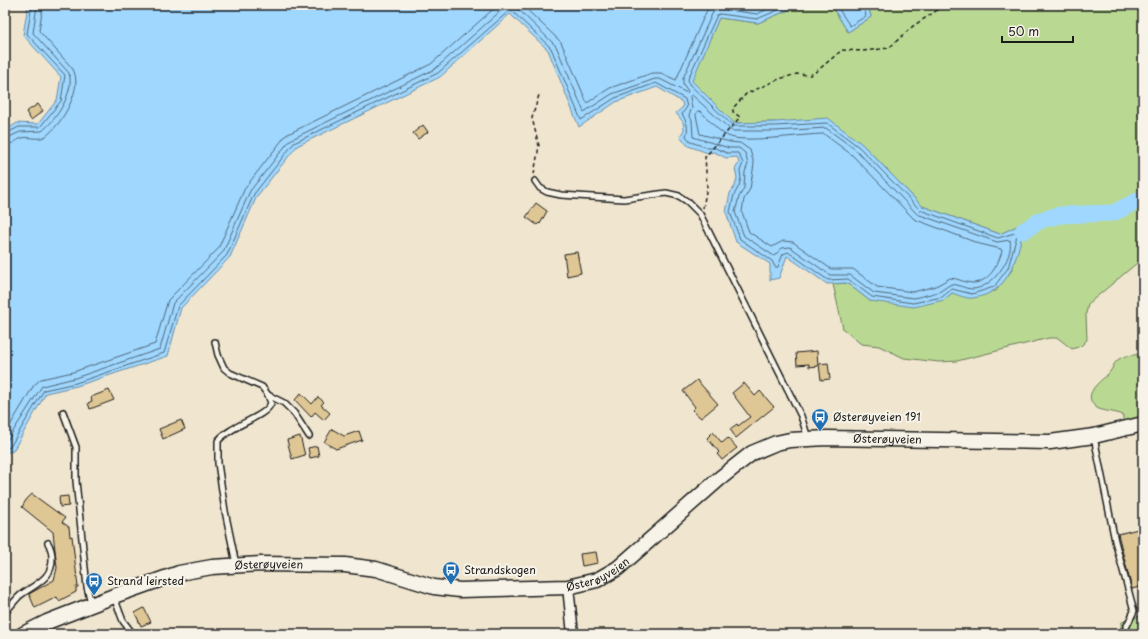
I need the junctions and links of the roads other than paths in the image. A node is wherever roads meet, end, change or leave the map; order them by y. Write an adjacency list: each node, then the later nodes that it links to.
1 (535, 181): 8 (lane)
2 (215, 342): 3 (lane)
3 (268, 395): 6 (lane); 10 (lane)
4 (63, 412): 13 (lane)
5 (1143, 424): 7 (main road, Østerøyveien)
6 (309, 436)
7 (1094, 436): 8 (main road, Østerøyveien); 18 (lane)
8 (808, 438): 11 (main road, Østerøyveien)
9 (48, 543): 14 (lane)
10 (237, 564): 11 (main road, Østerøyveien); 12 (main road, Østerøyveien)
11 (568, 587): 17 (street)
12 (114, 596): 13 (main road, Østerøyveien); 16 (lane)
13 (91, 604): 15 (main road, Østerøyveien)
14 (5, 612)
15 (23, 634)
16 (133, 634)
17 (573, 634)
18 (1123, 634)

